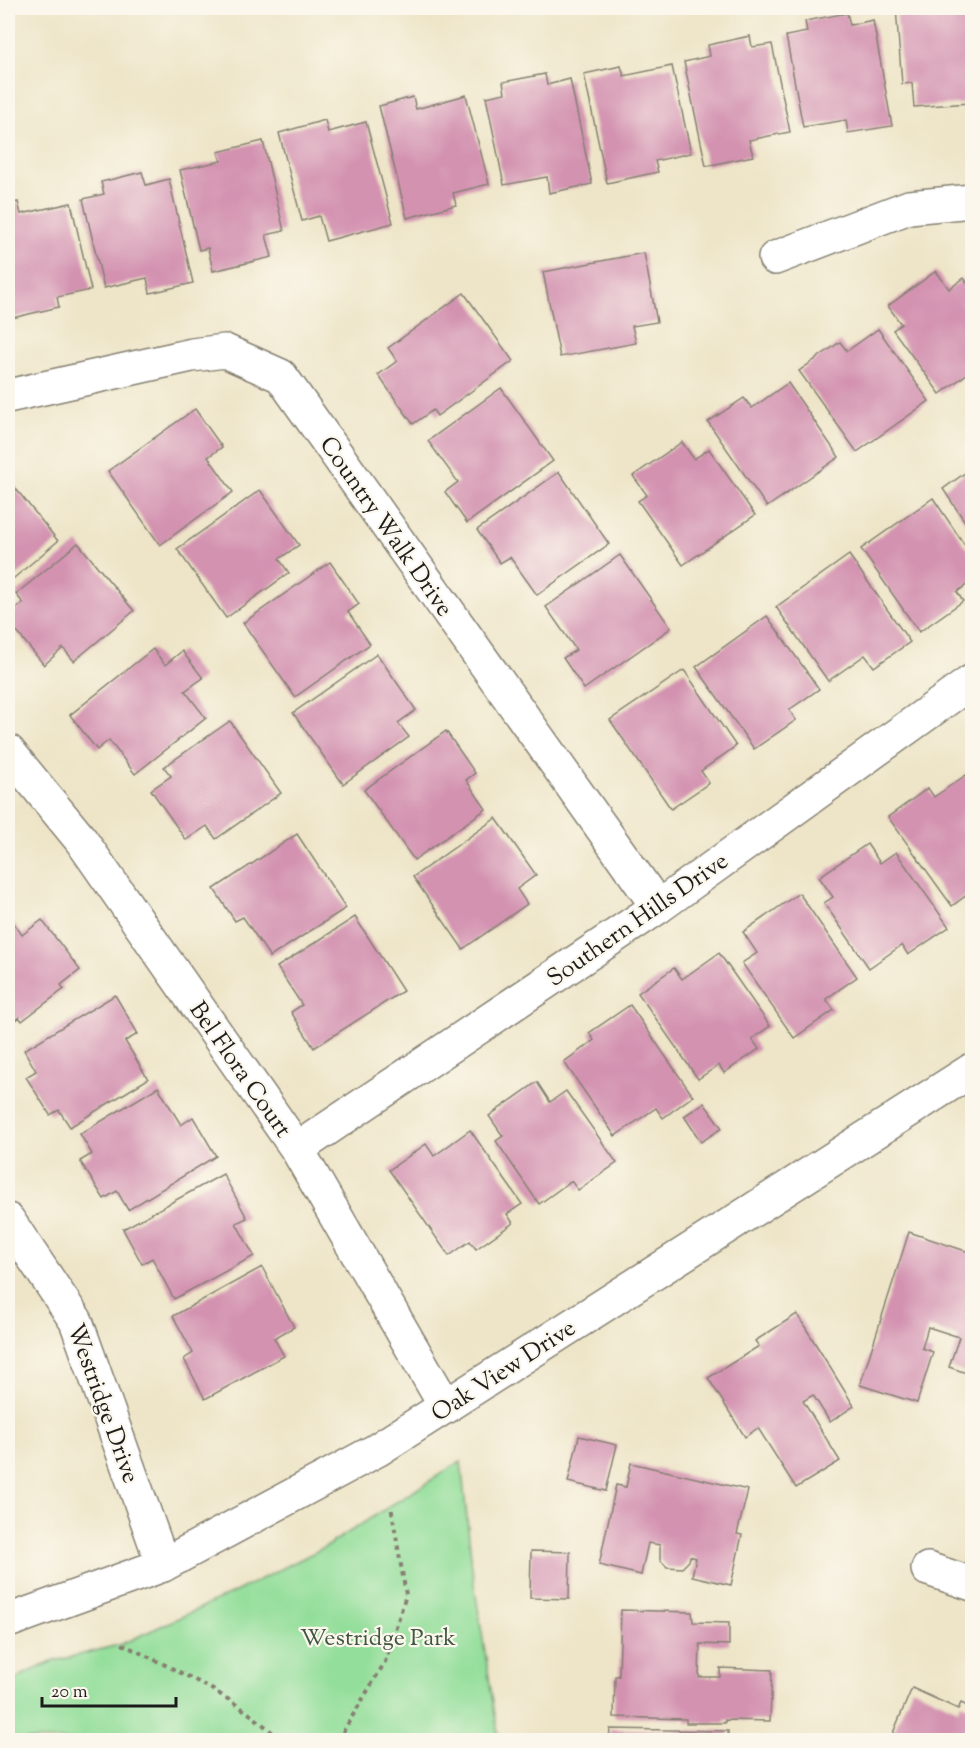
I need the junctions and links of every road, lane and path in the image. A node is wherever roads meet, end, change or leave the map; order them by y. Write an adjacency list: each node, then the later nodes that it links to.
1 (972, 201): 2 (street)
2 (775, 258)
3 (8, 396): 6 (street, Country Walk Drive)
4 (972, 681): 6 (street, Southern Hills Drive)
5 (8, 751): 8 (street, Bel Flora Court)
6 (658, 907): 8 (street, Southern Hills Drive)
7 (972, 1070): 10 (street, Oak View Drive)
8 (297, 1149): 10 (street, Bel Flora Court)
9 (8, 1220): 12 (street, Westridge Drive)
10 (446, 1407): 12 (street, Oak View Drive)
11 (391, 1506): 18 (path)
12 (164, 1565): 15 (street, Oak View Drive)
13 (928, 1569): 14 (street)
14 (972, 1584)
15 (8, 1621)
16 (122, 1644): 17 (path)
17 (280, 1740)
18 (338, 1740)

